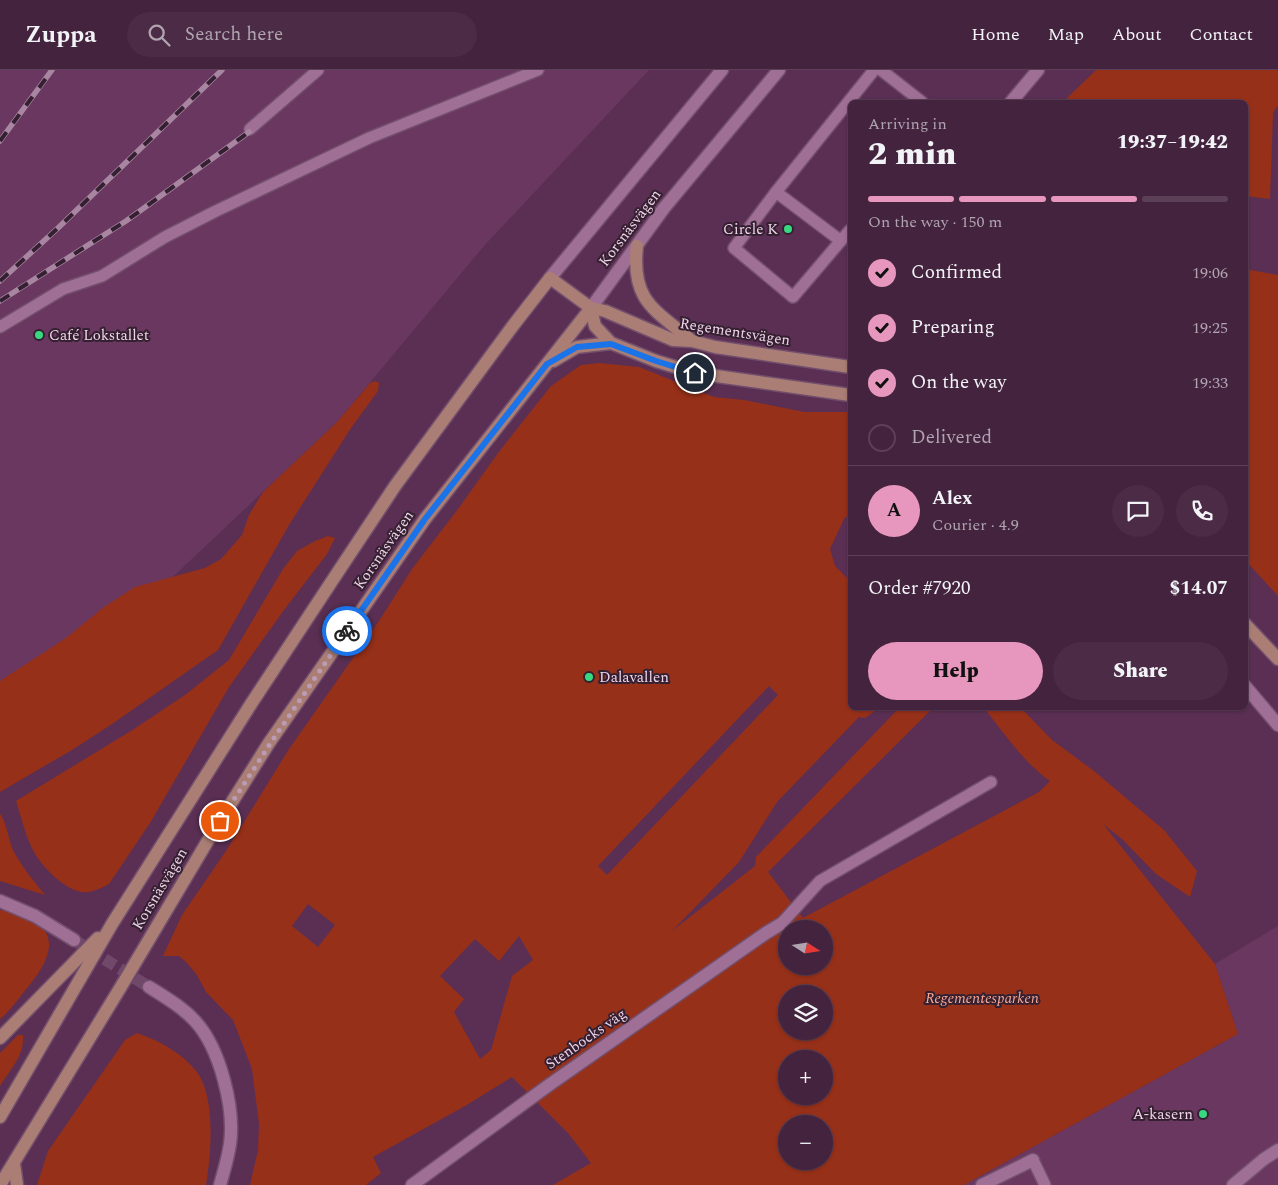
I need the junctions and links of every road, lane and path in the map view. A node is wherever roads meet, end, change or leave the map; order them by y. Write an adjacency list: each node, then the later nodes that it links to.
1 (318, 70): 12 (lane)
2 (538, 70): 19 (lane)
3 (722, 70): 17 (street, Korsnäsvägen)
4 (779, 70): 16 (street, Korsnäsvägen)
5 (874, 70): 8 (lane)
6 (881, 70): 9 (lane)
7 (1038, 70): 10 (street)
8 (850, 100)
9 (919, 100)
10 (1013, 100)
11 (848, 102): 13 (lane)
12 (250, 130)
13 (776, 192): 15 (lane); 15 (lane)
14 (848, 232): 15 (lane)
15 (841, 241)
16 (637, 246): 18 (street, Korsnäsvägen); 20 (main road)
17 (550, 278): 18 (main road); 32 (main road, Korsnäsvägen)
18 (590, 308): 20 (main road, Regementsvägen); 21 (main road); 22 (main road, Korsnäsvägen)
19 (0, 327)
20 (692, 341): 23 (main road, Regementsvägen)
21 (611, 344): 22 (main road); 24 (main road)
22 (547, 364): 40 (main road, Korsnäsvägen)
23 (848, 367)
24 (848, 395)
25 (1248, 627): 26 (main road)
26 (1278, 658)
27 (1248, 690): 28 (street)
28 (1278, 725)
29 (991, 782): 31 (lane)
30 (0, 901): 34 (street)
31 (785, 920)
32 (112, 924): 36 (main road); 37 (main road, Korsnäsvägen)
33 (778, 926): 44 (street, Stenbocks väg)
34 (74, 940)
35 (149, 987): 43 (street)
36 (0, 1038)
37 (0, 1118)
38 (1278, 1150): 47 (street)
39 (1033, 1160): 45 (street); 46 (lane)
40 (14, 1164): 41 (main road, Korsnäsvägen); 42 (main road)
41 (0, 1185)
42 (17, 1185)
43 (220, 1185)
44 (412, 1185)
45 (982, 1185)
46 (1045, 1185)
47 (1233, 1185)

